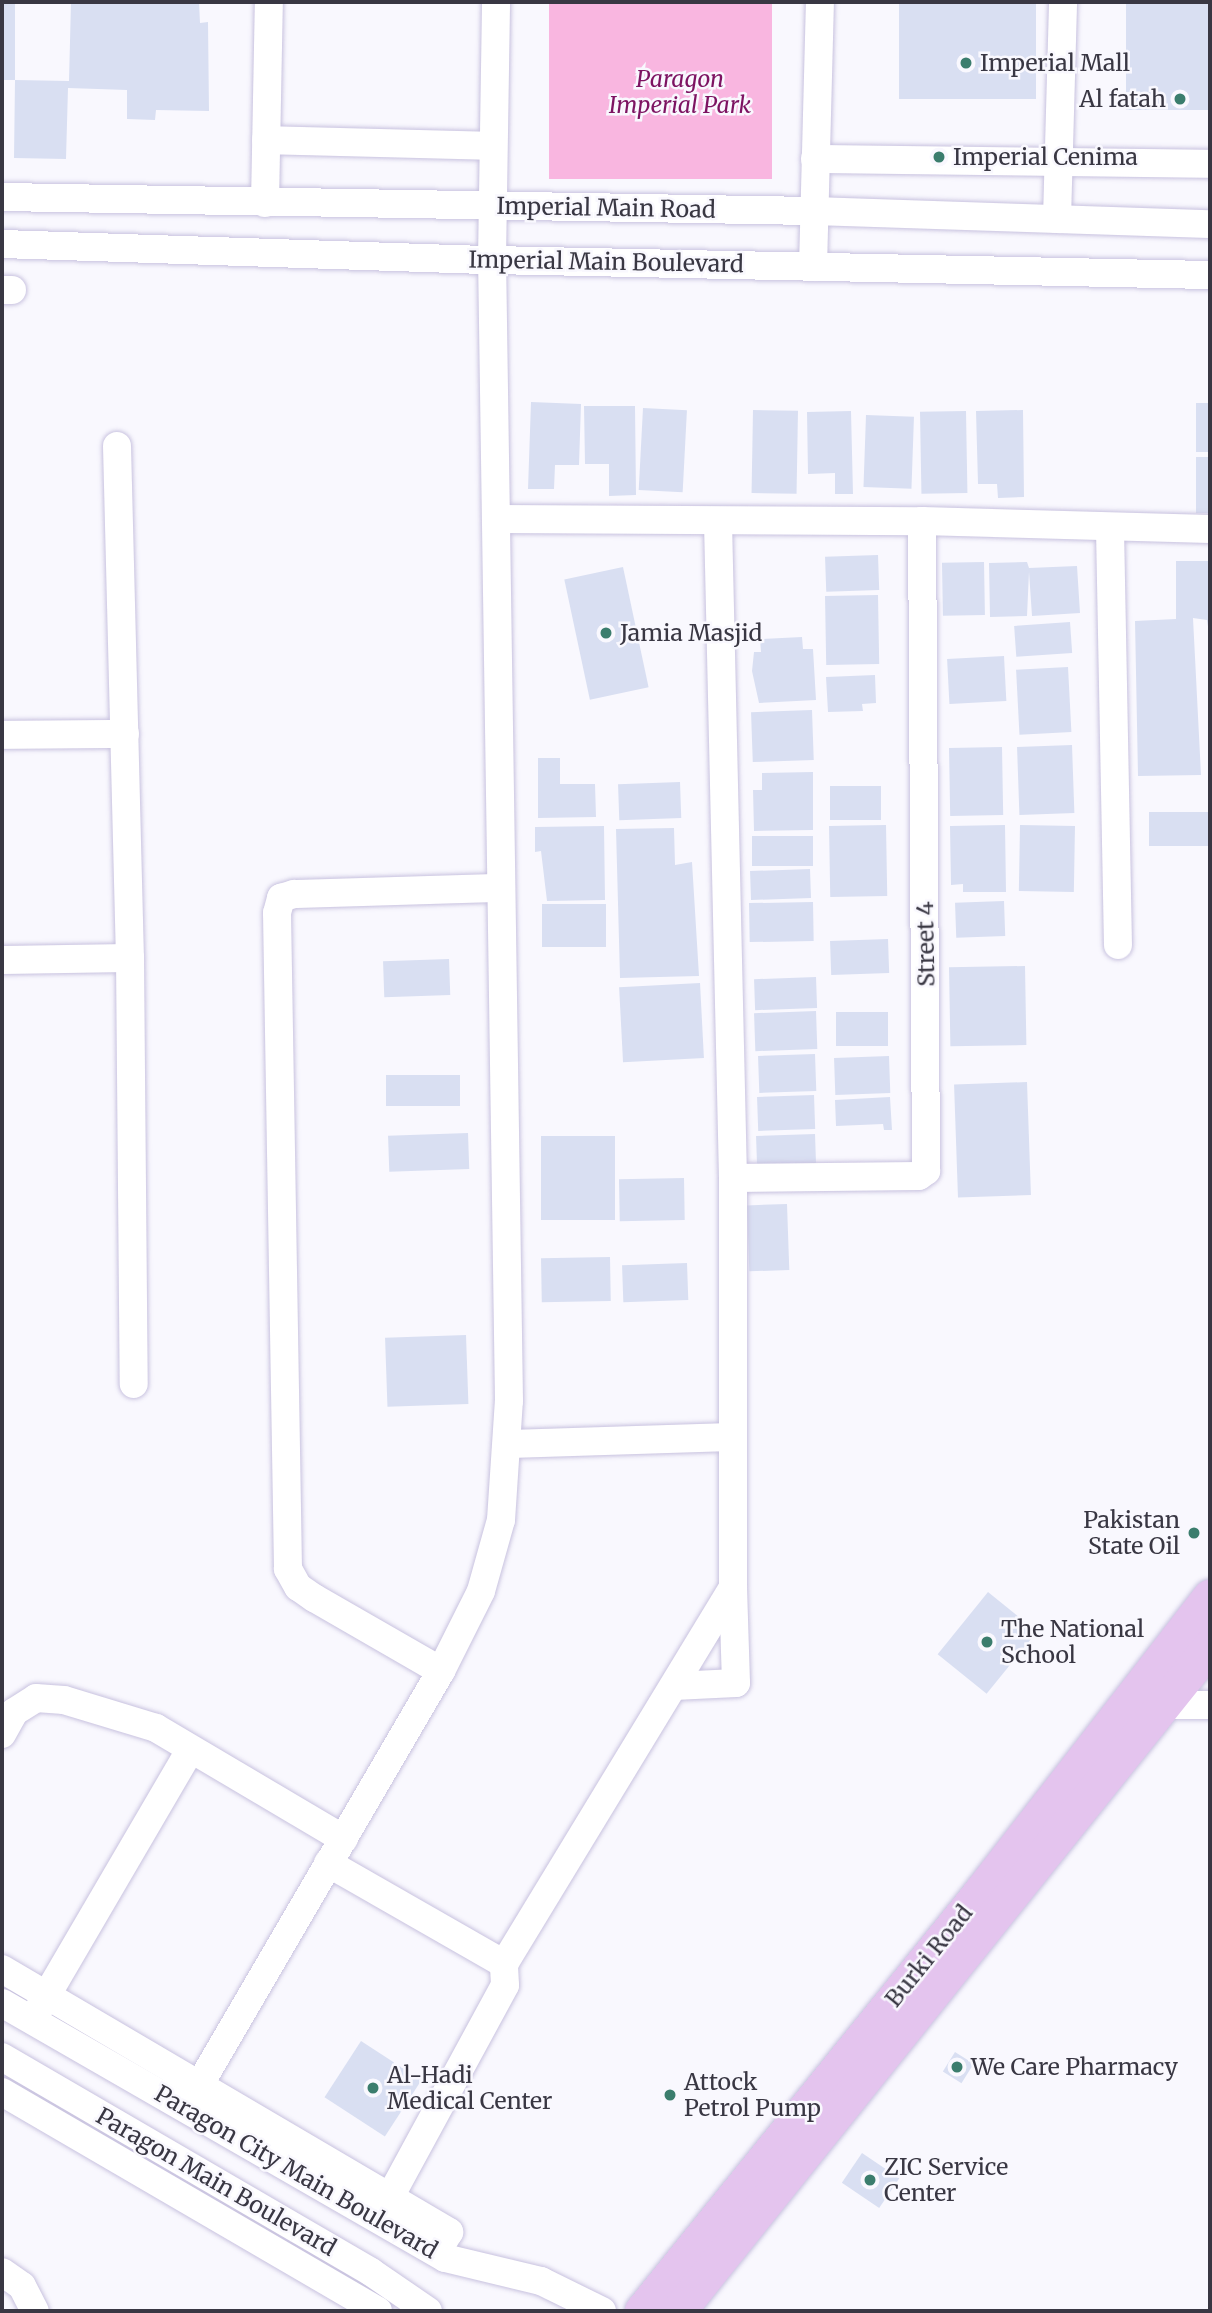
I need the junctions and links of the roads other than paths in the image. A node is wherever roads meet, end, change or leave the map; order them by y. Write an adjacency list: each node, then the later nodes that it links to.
1 (269, 2): 5 (street)
2 (496, 2): 6 (street)
3 (820, 2): 7 (street)
4 (1063, 2): 8 (street)
5 (266, 140): 6 (street); 11 (street)
6 (493, 146): 12 (street)
7 (815, 159): 8 (street); 13 (street)
8 (1058, 164): 9 (street); 14 (street)
9 (1210, 164)
10 (2, 197): 11 (street, Imperial Main Road)
11 (265, 203): 12 (street, Imperial Main Road)
12 (493, 207): 13 (street, Imperial Main Road); 17 (street)
13 (813, 211): 14 (street, Imperial Main Road); 18 (street)
14 (1057, 219): 15 (street, Imperial Main Road)
15 (1210, 223)
16 (2, 244): 17 (street, Imperial Main Boulevard)
17 (492, 260): 18 (street, Imperial Main Boulevard); 21 (street)
18 (813, 267): 19 (street, Imperial Main Boulevard)
19 (1210, 275)
20 (117, 446): 26 (street)
21 (497, 519): 22 (street); 28 (street)
22 (718, 521): 23 (street); 32 (street)
23 (922, 521): 24 (street); 32 (street, Street 4)
24 (1111, 529): 25 (street); 29 (street)
25 (1210, 529)
26 (125, 734): 27 (street); 30 (street)
27 (2, 736)
28 (498, 888): 35 (street); 39 (street)
29 (1118, 946)
30 (130, 958): 31 (street); 33 (street)
31 (2, 960)
32 (733, 1178): 34 (street)
33 (134, 1384)
34 (733, 1437): 35 (street); 36 (street)
35 (508, 1444): 39 (street)
36 (733, 1588): 40 (street); 40 (street)
37 (1210, 1597): 65 (main road, Burki Road)
38 (1210, 1646): 41 (main road, Burki Road)
39 (441, 1671): 45 (street)
40 (674, 1686): 47 (street)
41 (1163, 1705): 42 (street); 66 (main road, Burki Road)
42 (1210, 1705)
43 (2, 1734): 44 (street)
44 (189, 1752): 45 (street); 49 (street)
45 (344, 1839): 46 (street)
46 (328, 1863): 47 (street); 54 (street)
47 (504, 1964): 56 (street)
48 (2, 1969): 49 (street)
49 (47, 1996): 51 (street); 54 (street)
50 (2, 2003): 51 (street, Paragon City Main Boulevard)
51 (32, 2020): 54 (street, Paragon City Main Boulevard)
52 (2, 2057): 55 (street, Paragon Main Boulevard)
53 (2, 2092): 57 (street)
54 (192, 2097): 56 (street); 58 (street, Paragon City Main Boulevard)
55 (234, 2192): 57 (street); 60 (street, Paragon Main Boulevard)
56 (390, 2197): 58 (street)
57 (219, 2219): 62 (street)
58 (436, 2252): 64 (street, Paragon City Main Boulevard)
59 (2, 2272): 61 (street)
60 (393, 2302): 63 (street, Paragon Main Boulevard)
61 (34, 2311)
62 (378, 2311)
63 (428, 2311)
64 (602, 2311)
65 (642, 2311)
66 (678, 2311)

